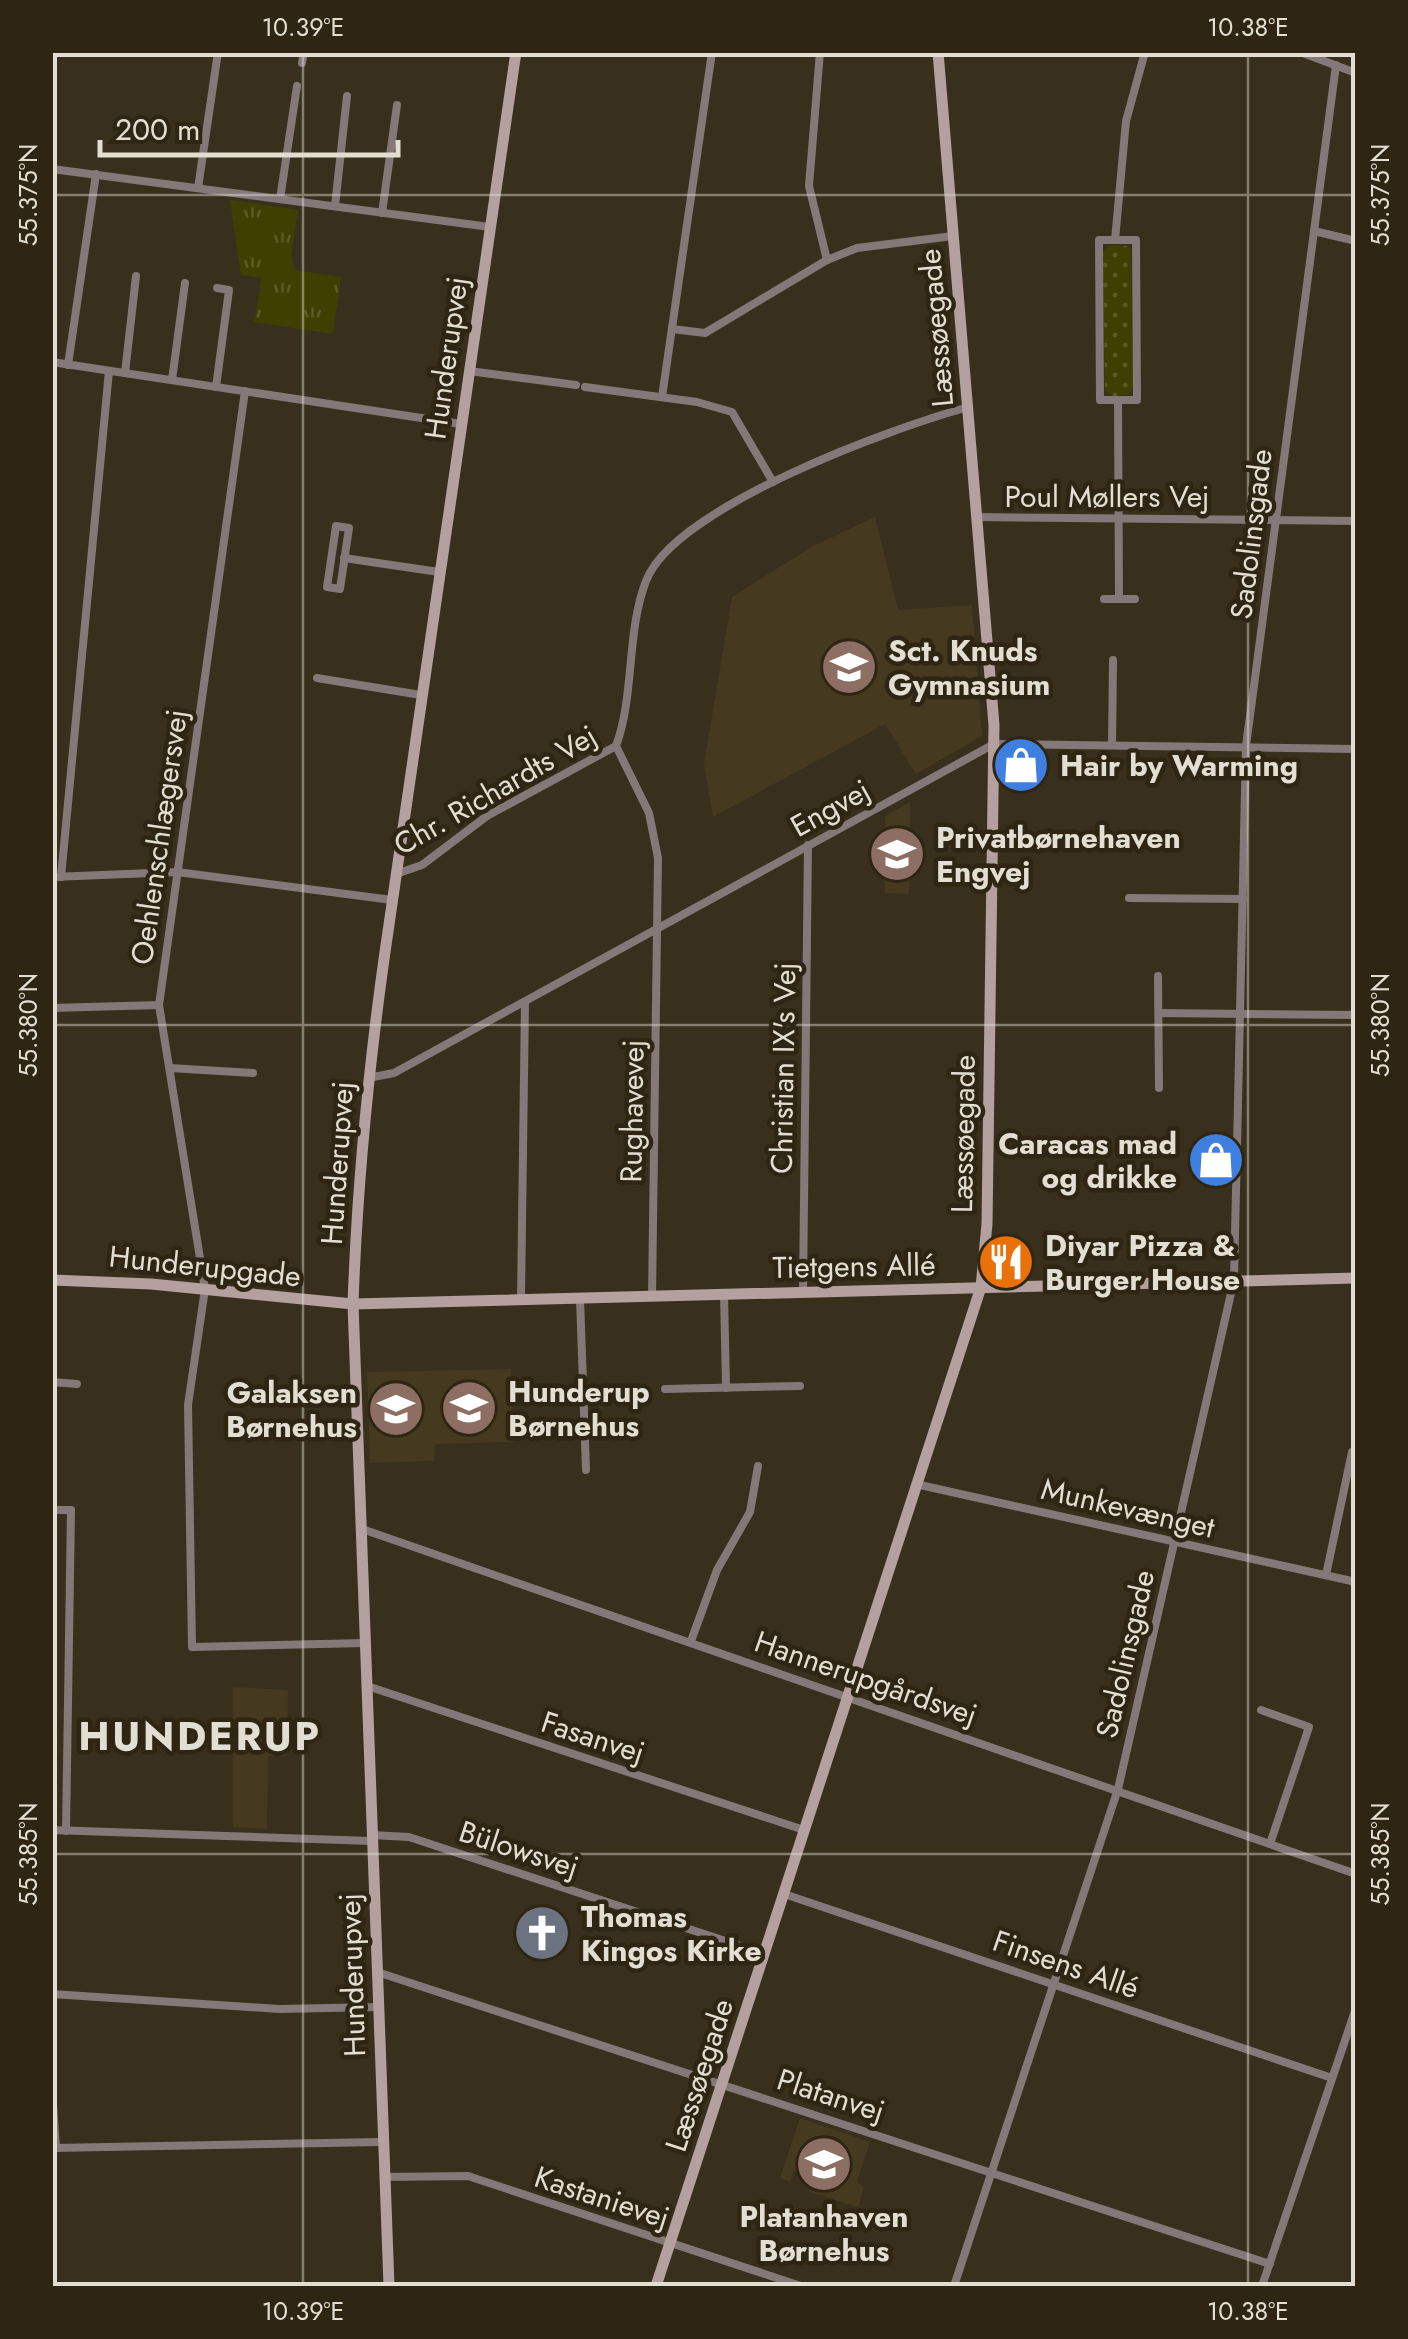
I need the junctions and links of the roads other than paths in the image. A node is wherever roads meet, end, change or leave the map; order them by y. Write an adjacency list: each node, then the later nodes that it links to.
1 (218, 52): 17 (street)
2 (304, 52): 9 (street)
3 (516, 52): 21 (street, Hunderupvej)
4 (712, 52): 30 (street)
5 (820, 52): 26 (street)
6 (938, 52): 23 (street, Læssøegade)
7 (1146, 52): 24 (street)
8 (1300, 52): 10 (street)
9 (302, 64)
10 (1336, 65): 11 (street); 22 (street, Sadolinsgade)
11 (1356, 72)
12 (298, 86): 18 (street)
13 (347, 96): 19 (street)
14 (398, 105): 20 (street)
15 (52, 169): 16 (street)
16 (96, 174): 17 (street); 32 (street)
17 (198, 188): 18 (street)
18 (280, 199): 19 (street)
19 (335, 206): 20 (street)
20 (382, 212): 21 (street)
21 (490, 227): 34 (street, Hunderupvej)
22 (1314, 231): 25 (street); 46 (street, Sadolinsgade)
23 (953, 236): 26 (street); 41 (street, Læssøegade)
24 (1115, 240): 40 (street); 40 (street)
25 (1356, 241)
26 (827, 260): 30 (street)
27 (136, 276): 35 (street)
28 (185, 283): 36 (street)
29 (217, 288): 37 (street)
30 (672, 329): 39 (street)
31 (52, 362): 32 (street)
32 (68, 364): 33 (street)
33 (109, 371): 35 (street); 65 (street)
34 (469, 371): 39 (street); 42 (street, Hunderupvej)
35 (125, 373): 36 (street)
36 (172, 380): 37 (street)
37 (216, 387): 38 (street)
38 (245, 391): 42 (street); 63 (street, Oehlenschlægersvej)
39 (662, 397): 43 (street)
40 (1118, 400): 45 (street)
41 (968, 407): 43 (street, Chr. Richardts Vej); 44 (street, Læssøegade)
42 (462, 424): 50 (street, Hunderupvej)
43 (774, 482): 59 (street, Chr. Richardts Vej)
44 (978, 518): 45 (street, Poul Møllers Vej); 57 (street, Læssøegade)
45 (1120, 518): 46 (street, Poul Møllers Vej); 51 (street)
46 (1276, 519): 47 (street, Poul Møllers Vej); 60 (street, Sadolinsgade)
47 (1356, 520)
48 (331, 556): 49 (street); 49 (street); 49 (street)
49 (345, 558): 50 (street)
50 (439, 572): 56 (street, Hunderupvej)
51 (1119, 599): 52 (street); 53 (street)
52 (1135, 599)
53 (1104, 600)
54 (1113, 660): 58 (street)
55 (317, 678): 56 (street)
56 (422, 695): 64 (street, Hunderupvej)
57 (994, 744): 58 (street, Engvej); 62 (street, Engvej); 84 (street, Læssøegade)
58 (1112, 745): 60 (street, Engvej)
59 (616, 746): 64 (street, Chr. Richardts Vej); 69 (street, Rughavevej)
60 (1246, 746): 61 (street, Engvej); 67 (street, Sadolinsgade)
61 (1356, 749)
62 (808, 845): 69 (street, Engvej); 86 (street, Christian IX's Vej)
63 (177, 872): 65 (street); 68 (street); 72 (street, Oehlenschlægersvej)
64 (396, 874): 68 (street, Hunderupvej)
65 (57, 877)
66 (1129, 898): 67 (street)
67 (1243, 899): 74 (street, Sadolinsgade)
68 (392, 900): 79 (street, Hunderupvej)
69 (658, 927): 71 (street, Engvej); 88 (street, Rughavevej)
70 (1158, 976): 75 (street)
71 (525, 1002): 79 (street, Engvej); 90 (street)
72 (159, 1004): 73 (street); 77 (street, Oehlenschlægersvej)
73 (52, 1008)
74 (1242, 1012): 75 (street); 76 (street); 83 (street, Sadolinsgade)
75 (1158, 1013): 80 (street)
76 (1356, 1014)
77 (170, 1068): 78 (street); 85 (street, Oehlenschlægersvej)
78 (253, 1073)
79 (368, 1078): 91 (street, Hunderupvej)
80 (1158, 1088)
81 (1356, 1278): 83 (street, Tietgens Allé)
82 (52, 1280): 85 (street, Hunderupgade)
83 (1234, 1280): 84 (street, Tietgens Allé); 103 (street, Sadolinsgade)
84 (981, 1287): 86 (street, Tietgens Allé); 100 (street, Læssøegade)
85 (205, 1289): 91 (street, Hunderupgade); 107 (street, Oehlenschlægersvej)
86 (803, 1292): 87 (street, Tietgens Allé)
87 (724, 1294): 88 (street, Tietgens Allé); 95 (street)
88 (652, 1296): 89 (street, Tietgens Allé)
89 (580, 1298): 90 (street, Tietgens Allé); 99 (street)
90 (520, 1299): 91 (street, Tietgens Allé)
91 (353, 1304): 102 (street, Hunderupvej)
92 (52, 1382): 93 (street)
93 (78, 1384)
94 (800, 1386): 95 (street)
95 (726, 1388): 96 (street)
96 (664, 1389)
97 (1352, 1452): 104 (street)
98 (758, 1466): 106 (street)
99 (586, 1470)
100 (920, 1484): 103 (street, Munkevænget); 109 (street, Læssøegade)
101 (52, 1510): 113 (street)
102 (362, 1529): 106 (street, Hannerupgårdsvej); 107 (street, Hunderupvej)
103 (1173, 1542): 104 (street, Munkevænget); 111 (street, Sadolinsgade)
104 (1326, 1576): 105 (street, Munkevænget)
105 (1356, 1582)
106 (691, 1641): 109 (street, Hannerupgårdsvej)
107 (365, 1644): 108 (street, Hunderupvej)
108 (367, 1686): 114 (street, Fasanvej); 115 (street, Hunderupvej)
109 (851, 1697): 111 (street, Hannerupgårdsvej); 114 (street, Læssøegade)
110 (1261, 1710): 116 (street)
111 (1118, 1789): 116 (street, Hannerupgårdsvej); 121 (street, Sadolinsgade)
112 (52, 1830): 113 (street, Bülowsvej)
113 (66, 1830): 115 (street, Bülowsvej)
114 (806, 1830): 118 (street, Læssøegade)
115 (371, 1838): 119 (street, Bülowsvej); 120 (street, Hunderupvej)
116 (1270, 1844): 117 (street, Hannerupgårdsvej)
117 (1356, 1874)
118 (784, 1894): 119 (street, Læssøegade); 121 (street, Finsens Allé)
119 (765, 1954): 126 (street, Læssøegade)
120 (377, 1972): 123 (street, Hunderupvej); 126 (street, Platanvej)
121 (1053, 1984): 125 (street, Finsens Allé); 130 (street, Sadolinsgade)
122 (52, 1994): 123 (street)
123 (378, 2008): 128 (street, Hunderupvej)
124 (1356, 2008): 125 (street)
125 (1332, 2078): 133 (street)
126 (722, 2084): 130 (street, Platanvej); 132 (street, Læssøegade)
127 (52, 2090): 129 (street)
128 (382, 2142): 129 (street); 131 (street, Hunderupvej)
129 (54, 2148)
130 (991, 2172): 133 (street, Platanvej); 137 (street, Sadolinsgade)
131 (384, 2177): 132 (street, Kastanievej); 134 (street, Hunderupvej)
132 (669, 2242): 135 (street, Læssøegade); 136 (street, Kastanievej)
133 (1270, 2264): 138 (street)
134 (389, 2286)
135 (656, 2286)
136 (801, 2286)
137 (954, 2286)
138 (1262, 2286)

